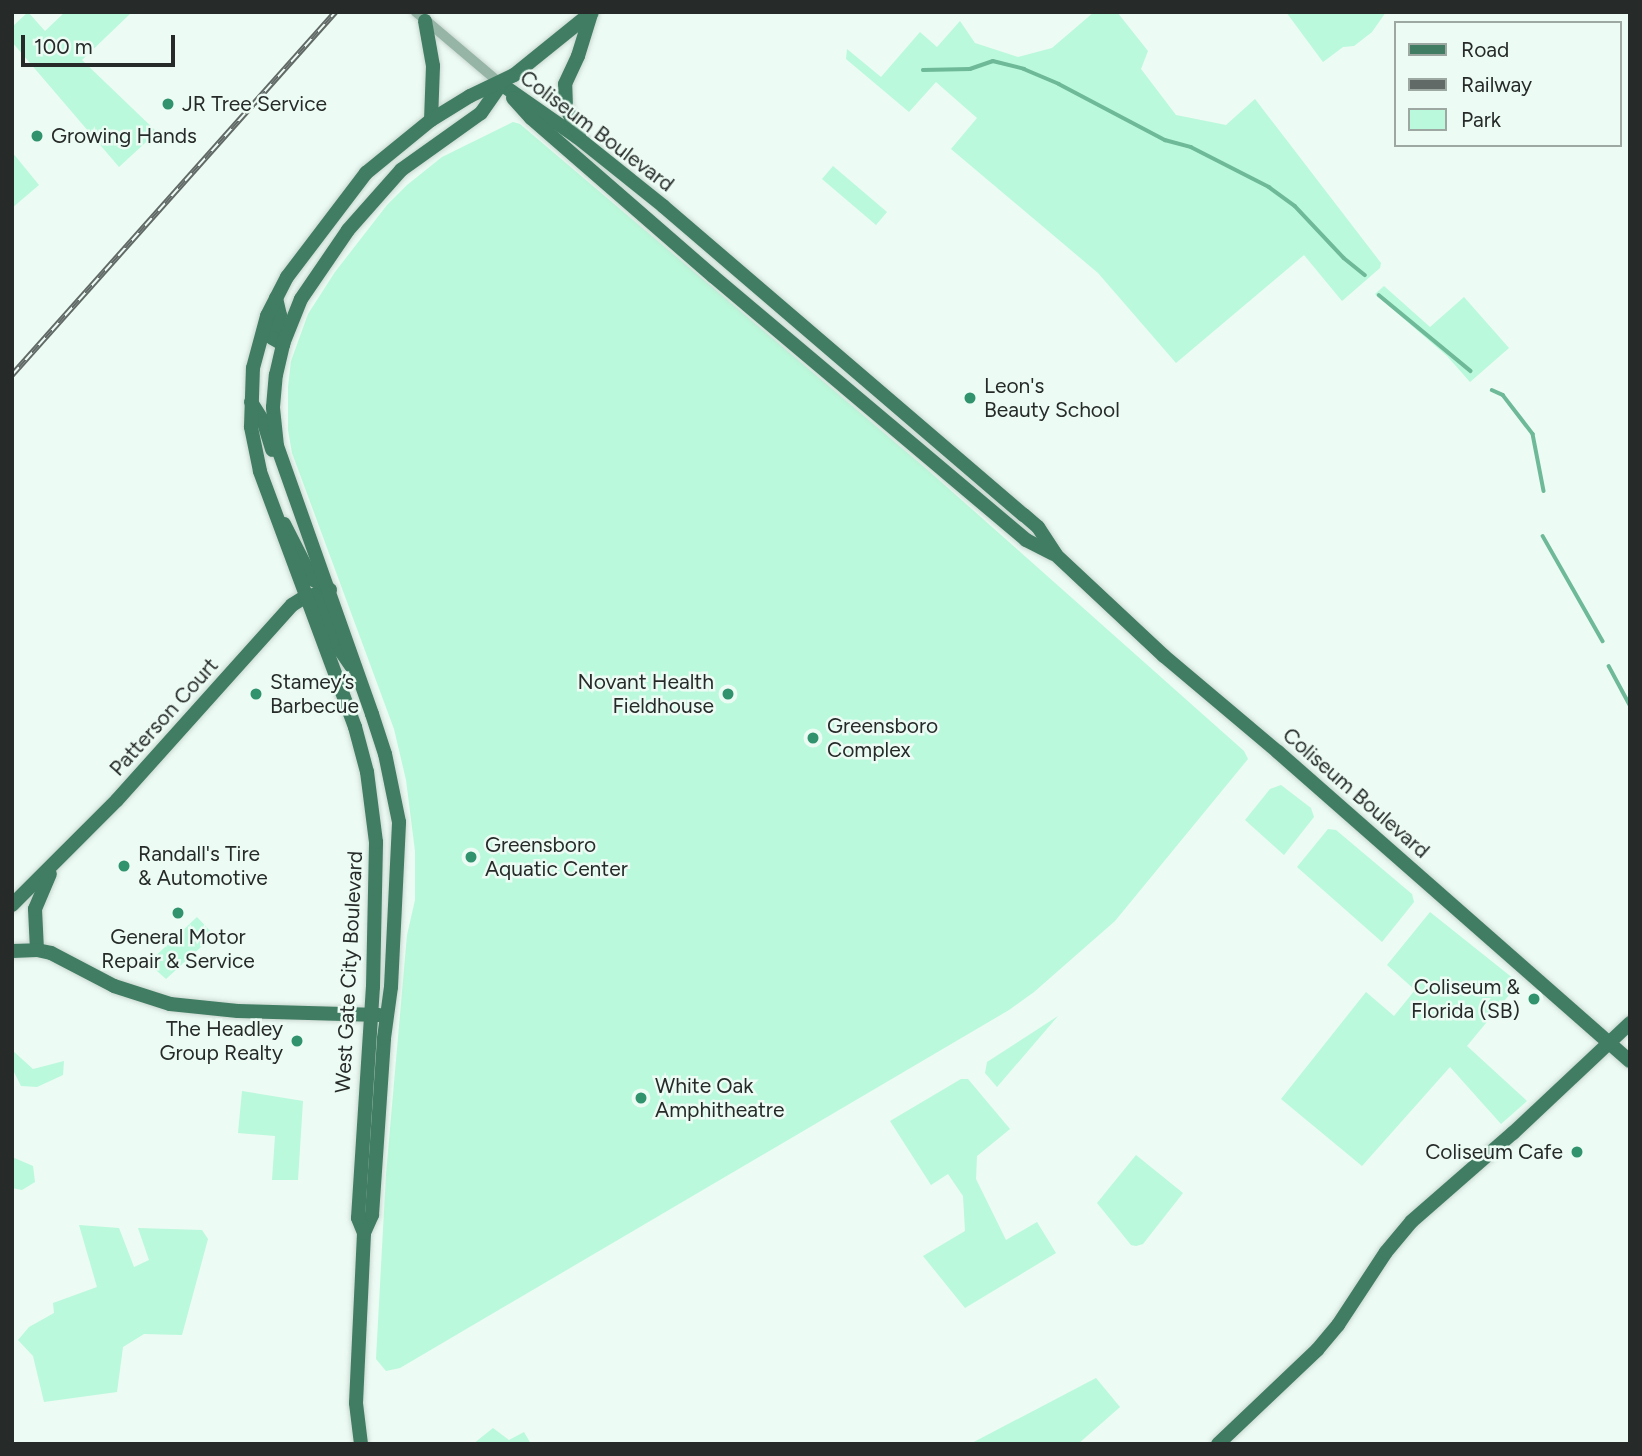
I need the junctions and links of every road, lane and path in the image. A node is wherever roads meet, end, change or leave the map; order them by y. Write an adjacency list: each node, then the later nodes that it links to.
1 (592, 13): 3 (main road, West Gate City Boulevard); 5 (main road)
2 (421, 17): 3 (street); 4 (main road)
3 (501, 84): 4 (main road, West Gate City Boulevard); 5 (main road, Coliseum Boulevard); 7 (main road, West Gate City Boulevard); 11 (main road, Coliseum Boulevard)
4 (431, 120): 6 (main road, West Gate City Boulevard)
5 (583, 143): 11 (main road, Coliseum Boulevard)
6 (276, 298): 7 (main road); 8 (main road, West Gate City Boulevard)
7 (284, 344): 9 (main road, West Gate City Boulevard)
8 (251, 400): 9 (main road); 10 (main road, West Gate City Boulevard)
9 (286, 476): 12 (main road, West Gate City Boulevard)
10 (275, 516): 12 (main road); 13 (main road, West Gate City Boulevard)
11 (1056, 555): 22 (main road, Coliseum Boulevard)
12 (330, 590): 14 (main road, West Gate City Boulevard)
13 (305, 597): 14 (main road); 15 (main road, Patterson Court); 19 (main road, West Gate City Boulevard)
14 (361, 680): 20 (main road, West Gate City Boulevard)
15 (54, 866): 16 (main road, Patterson Court); 17 (main road, Patterson Court)
16 (12, 905)
17 (37, 950): 18 (main road); 19 (main road)
18 (12, 951)
19 (370, 1014): 20 (main road); 24 (main road, West Gate City Boulevard)
20 (388, 1015): 24 (main road, West Gate City Boulevard)
21 (1630, 1023): 22 (main road)
22 (1609, 1042): 23 (main road, Coliseum Boulevard); 26 (main road)
23 (1630, 1061)
24 (364, 1233): 25 (main road, West Gate City Boulevard)
25 (361, 1444)
26 (1218, 1444)

